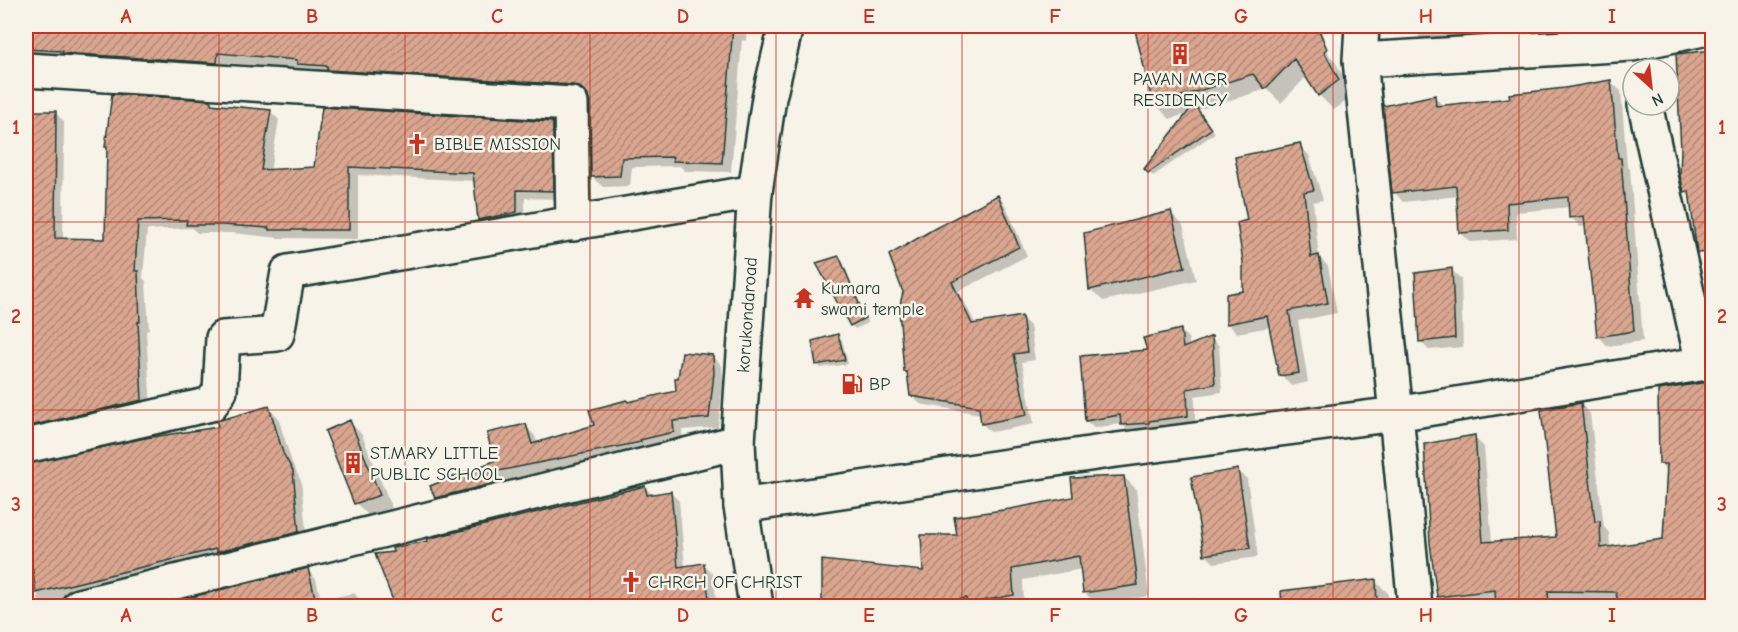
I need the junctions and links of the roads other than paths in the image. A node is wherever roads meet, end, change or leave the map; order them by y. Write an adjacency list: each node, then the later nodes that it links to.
1 (786, 26): 9 (street, korukondaroad)
2 (1362, 26): 6 (street)
3 (1713, 27): 5 (street)
4 (1621, 57): 6 (street)
5 (1635, 57)
6 (1360, 60): 12 (street)
7 (26, 70): 10 (street)
8 (1648, 117): 11 (street)
9 (755, 192): 10 (street); 13 (street, korukondaroad)
10 (573, 224): 14 (street)
11 (1708, 363): 12 (street)
12 (1396, 414): 15 (street); 18 (street)
13 (738, 442): 15 (street, korukondaroad); 16 (street)
14 (26, 446)
15 (741, 506): 17 (street, korukondaroad)
16 (79, 606)
17 (756, 606)
18 (1415, 606)

